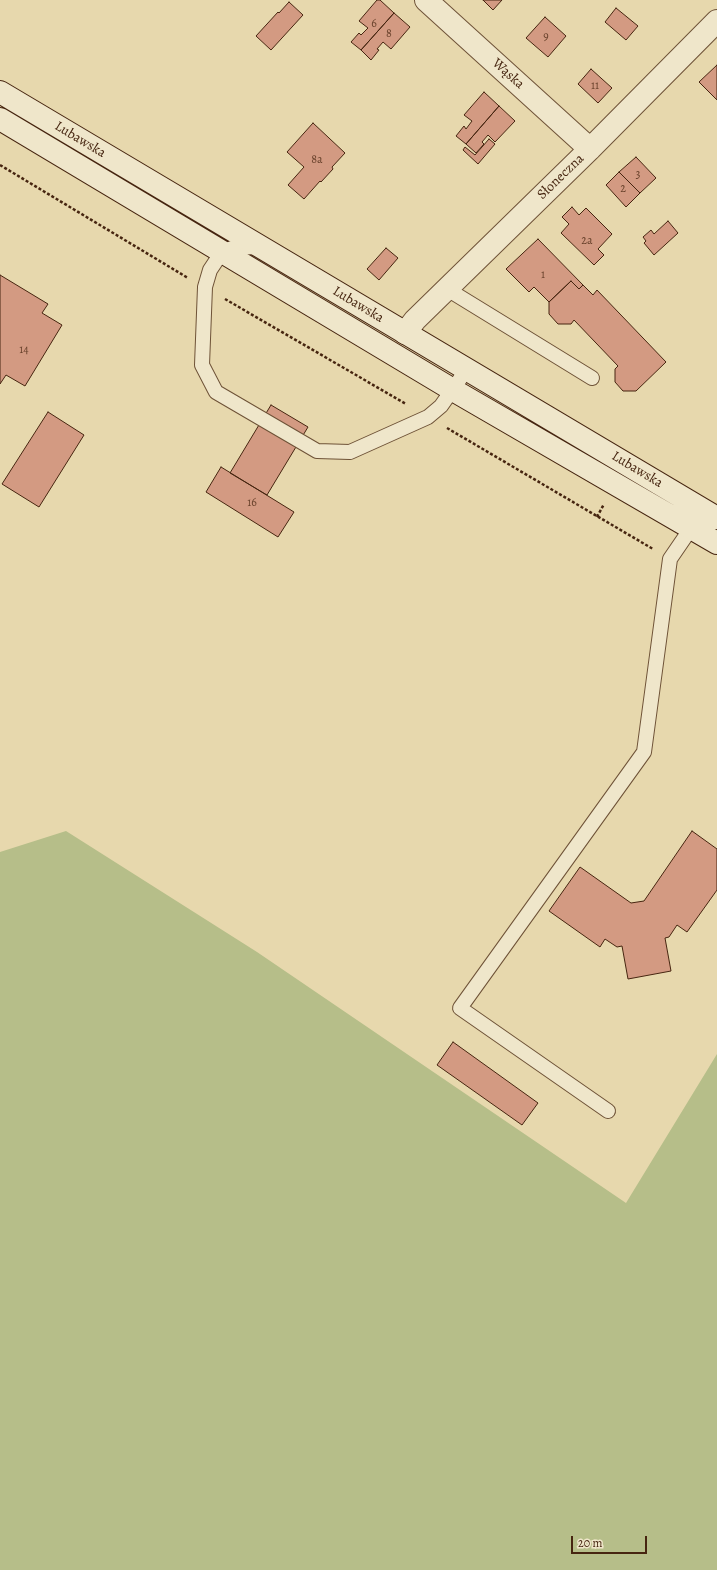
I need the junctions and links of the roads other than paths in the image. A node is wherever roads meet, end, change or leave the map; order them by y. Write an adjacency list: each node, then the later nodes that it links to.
1 (426, 0): 5 (main road, Wąska)
2 (717, 21): 5 (main road, Słoneczna)
3 (0, 92): 6 (main road, Lubawska)
4 (0, 119): 7 (main road, Lubawska)
5 (590, 149): 8 (main road, Słoneczna)
6 (260, 247): 7 (lane); 9 (main road, Lubawska)
7 (222, 252): 10 (main road, Lubawska); 13 (lane)
8 (447, 289): 9 (main road, Słoneczna); 12 (lane)
9 (405, 333): 10 (main road); 11 (main road, Lubawska)
10 (366, 338): 13 (main road, Lubawska)
11 (467, 369): 13 (lane); 14 (main road, Lubawska)
12 (592, 378)
13 (453, 390): 15 (main road, Lubawska)
14 (710, 514): 15 (lane)
15 (691, 528): 16 (main road, Lubawska); 17 (lane)
16 (717, 543)
17 (608, 1111)

